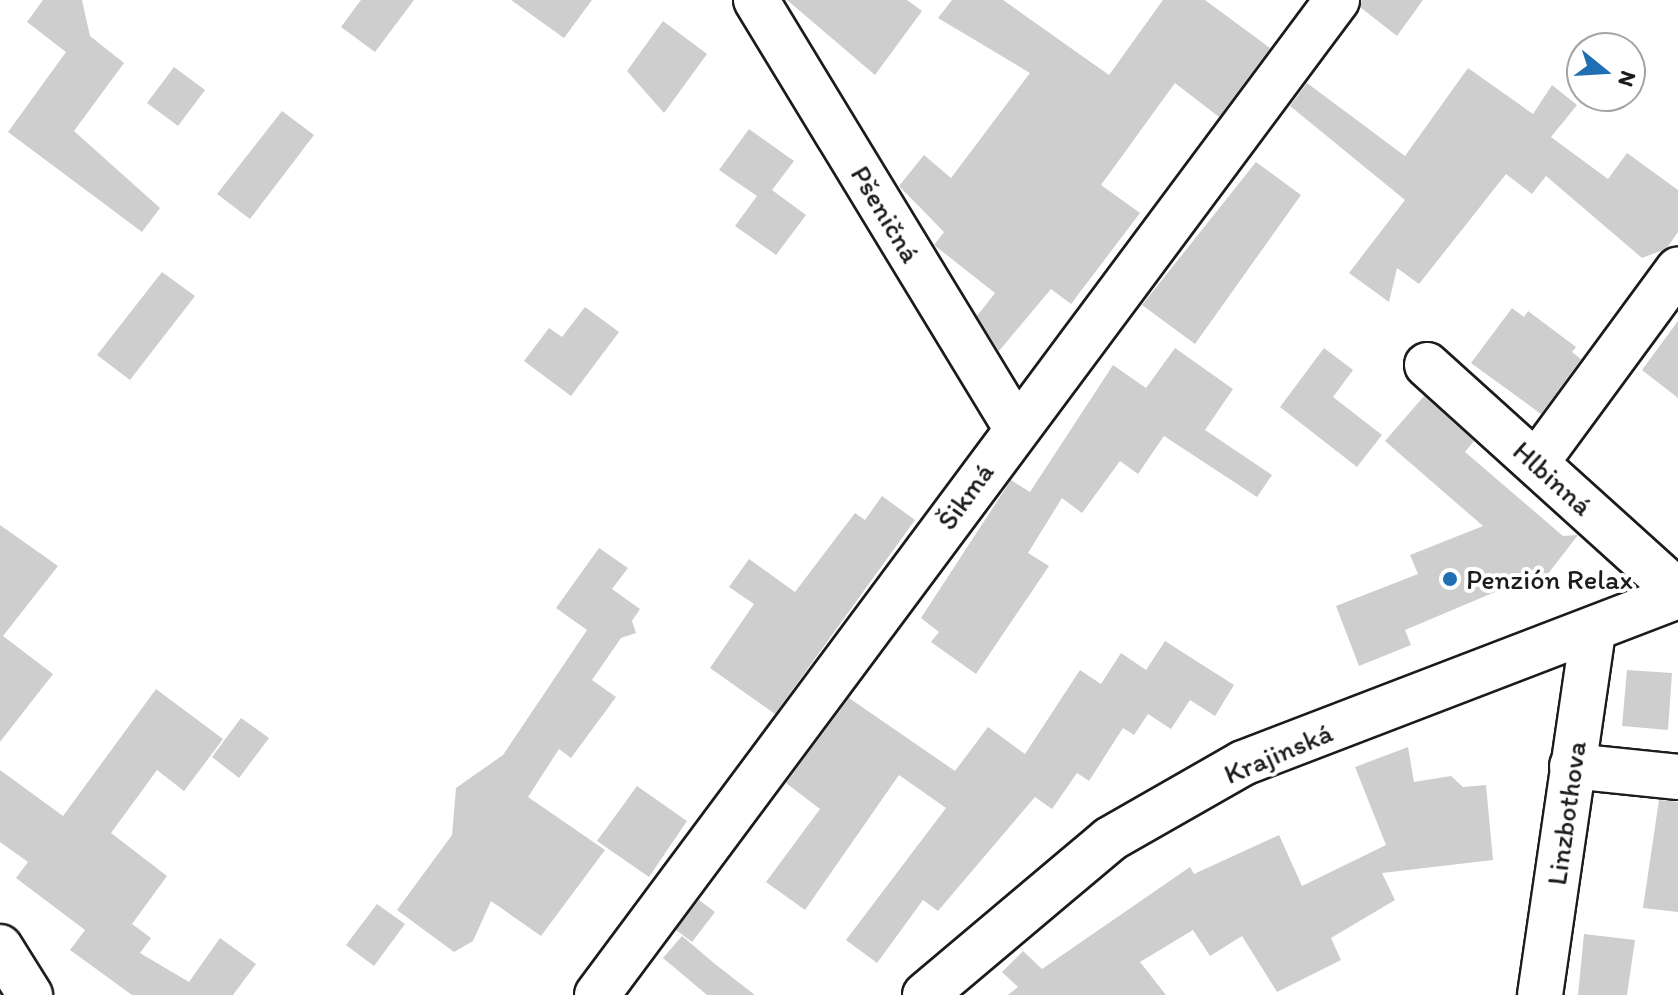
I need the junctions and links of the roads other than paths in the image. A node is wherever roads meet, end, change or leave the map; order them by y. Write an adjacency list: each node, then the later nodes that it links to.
1 (756, 0): 5 (street, Pšeničná)
2 (1337, 0): 5 (street, Šikmá)
3 (1678, 270): 6 (street)
4 (1427, 365): 6 (street, Hlbinná)
5 (1016, 427): 13 (street, Šikmá)
6 (1536, 463): 7 (street, Hlbinná)
7 (1678, 594): 8 (street, Krajinská)
8 (1593, 631): 9 (street, Linzbothova); 14 (street, Krajinská)
9 (1572, 766): 10 (street); 15 (street, Linzbothova)
10 (1678, 777)
11 (0, 947): 12 (street)
12 (30, 995)
13 (597, 995)
14 (925, 995)
15 (1540, 995)

